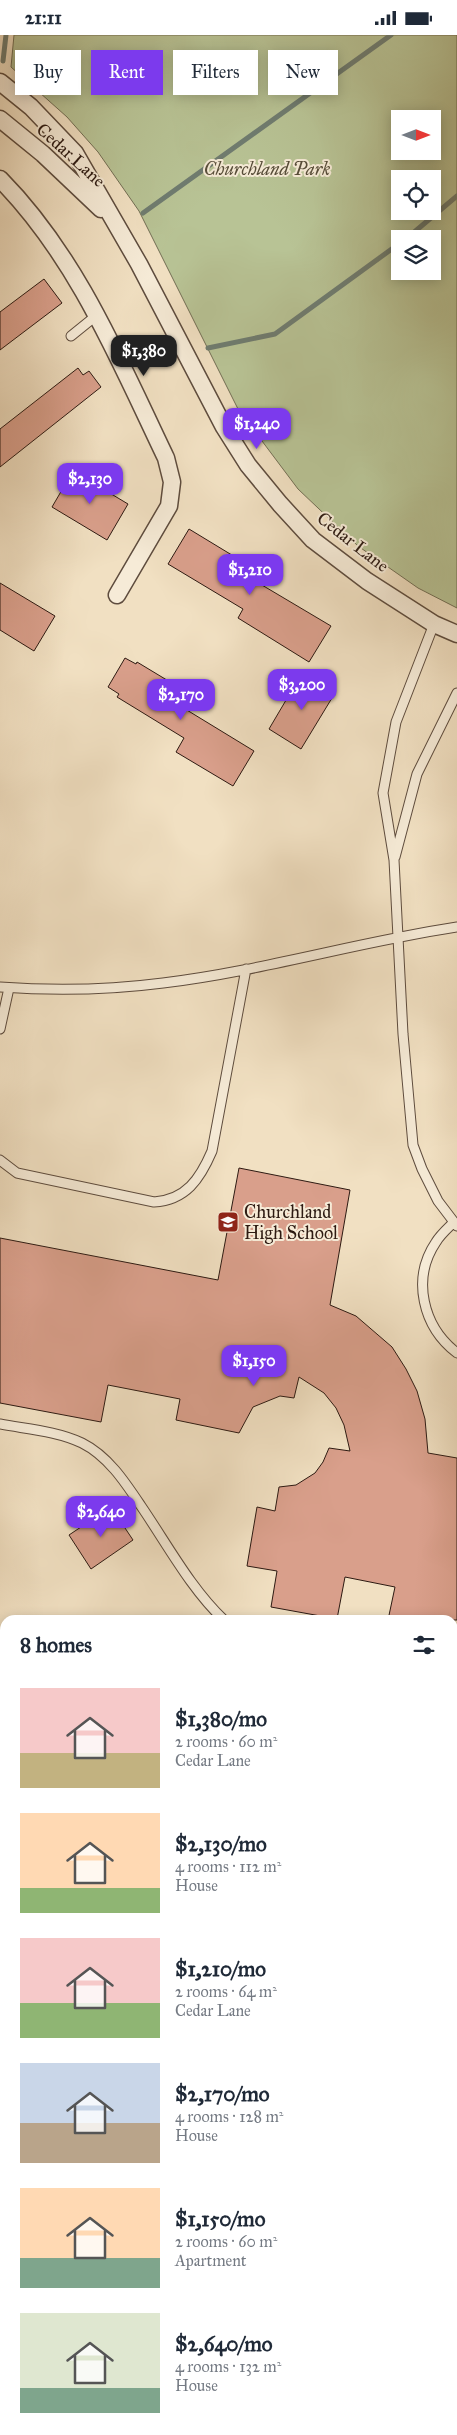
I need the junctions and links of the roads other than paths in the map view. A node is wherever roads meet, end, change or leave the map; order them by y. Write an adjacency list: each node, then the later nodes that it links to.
1 (0, 82): 4 (street, Cedar Lane)
2 (0, 119): 4 (street, Cedar Lane)
3 (0, 179): 5 (street)
4 (113, 221): 8 (street, Cedar Lane)
5 (97, 315): 6 (lane); 7 (street)
6 (71, 335)
7 (117, 595)
8 (434, 624): 9 (street, Cedar Lane); 11 (lane)
9 (457, 634)
10 (457, 693): 11 (lane)
11 (394, 860): 13 (lane)
12 (457, 927): 13 (lane)
13 (398, 936): 14 (lane); 18 (lane)
14 (246, 969): 15 (lane); 17 (lane)
15 (4, 987): 16 (lane)
16 (0, 1029)
17 (0, 1160)
18 (456, 1224): 19 (lane)
19 (457, 1353)
20 (0, 1424): 21 (lane)
21 (219, 1615)

